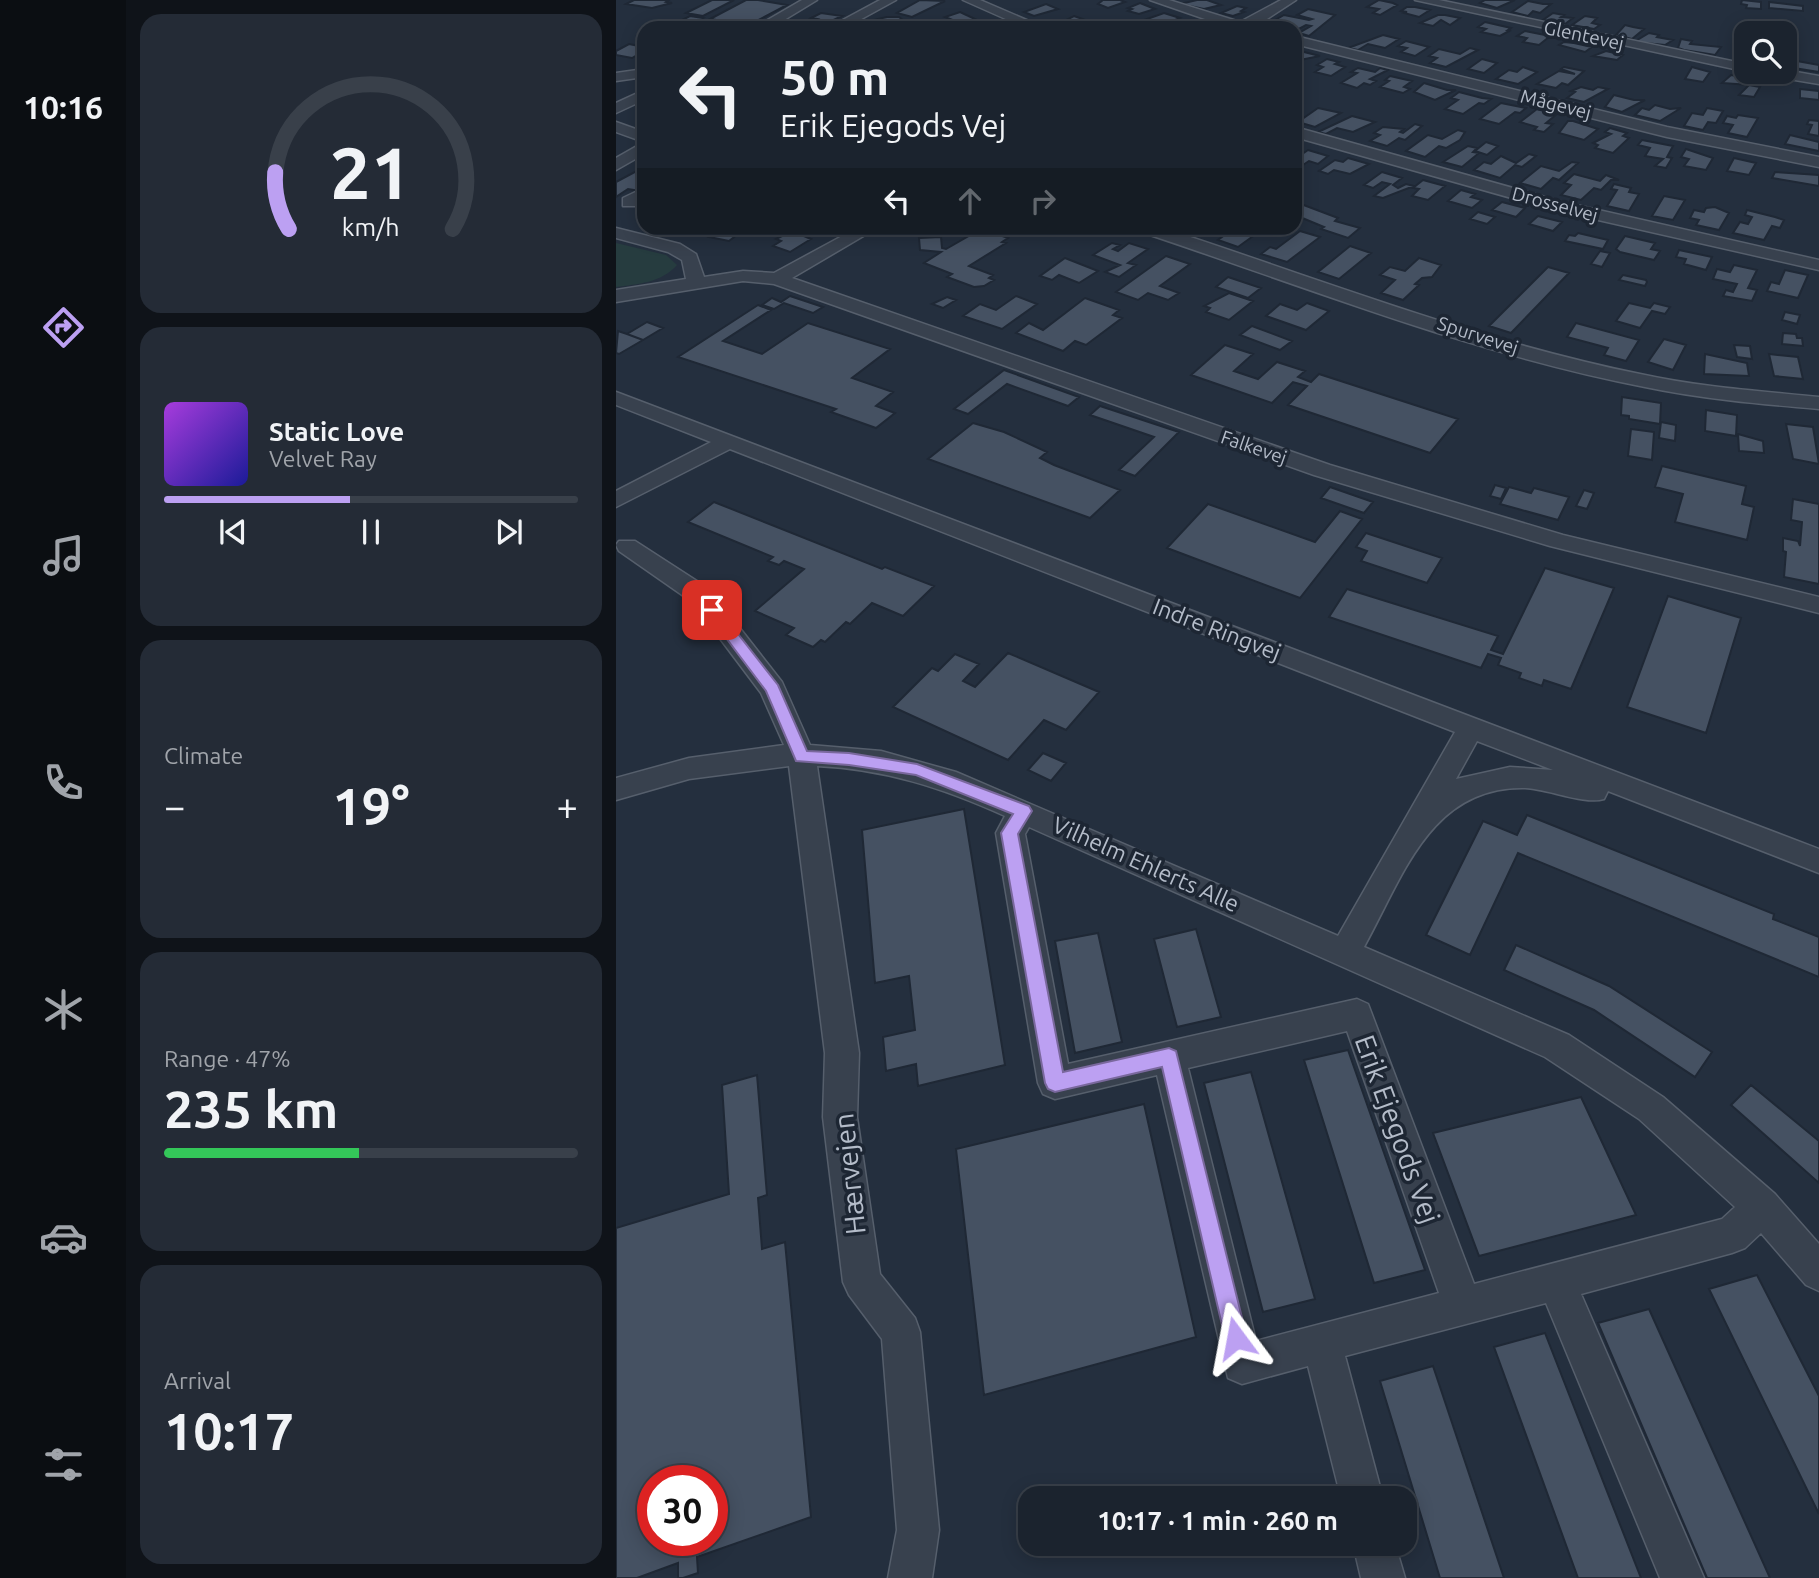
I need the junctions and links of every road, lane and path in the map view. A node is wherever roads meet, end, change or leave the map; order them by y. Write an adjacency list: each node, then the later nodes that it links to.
1 (811, 0): 7 (street)
2 (890, 0): 8 (street)
3 (970, 0): 9 (street)
4 (1156, 0): 10 (street)
5 (1290, 0): 11 (street)
6 (1422, 0): 13 (street, Glentevej)
7 (774, 21)
8 (849, 21)
9 (1021, 21)
10 (1220, 21)
11 (1254, 21)
12 (1302, 42): 24 (street, Mågevej)
13 (1734, 66)
14 (637, 75): 16 (street)
15 (1797, 76): 17 (street)
16 (616, 77)
17 (1819, 80)
18 (637, 98): 19 (street)
19 (616, 109)
20 (616, 127): 22 (street)
21 (1302, 134): 31 (street, Drosselvej)
22 (637, 135)
23 (637, 142): 25 (street)
24 (1819, 162)
25 (616, 165)
26 (637, 197): 27 (street)
27 (629, 202)
28 (616, 233): 33 (street)
29 (856, 235): 32 (street)
30 (1169, 235): 36 (street, Spurvevej)
31 (1819, 265)
32 (777, 279): 33 (street, Falkevej); 40 (street, Falkevej)
33 (696, 282): 34 (street, Falkevej)
34 (616, 296)
35 (616, 397): 37 (street, Indre Ringvej)
36 (1819, 403)
37 (730, 441): 38 (street); 41 (street, Indre Ringvej)
38 (616, 500)
39 (627, 546): 42 (street, Hærvejen)
40 (1819, 605)
41 (1471, 728): 45 (street, Indre Ringvej); 46 (street)
42 (802, 757): 43 (street, Vilhelm Ehlerts Alle); 44 (street, Vilhelm Ehlerts Alle); 57 (street, Hærvejen)
43 (616, 789)
44 (1024, 811): 48 (street, Vilhelm Ehlerts Alle); 49 (street, Erik Ejegods Vej)
45 (1711, 819): 46 (street); 47 (street, Indre Ringvej)
46 (1418, 822): 48 (street)
47 (1819, 861)
48 (1345, 952): 50 (street, Vilhelm Ehlerts Alle)
49 (1169, 1057): 53 (street, Erik Ejegods Vej); 54 (street)
50 (1762, 1207): 51 (street, Vilhelm Ehlerts Alle); 52 (street)
51 (1819, 1272)
52 (1557, 1283): 53 (street); 59 (street)
53 (1463, 1307): 54 (street)
54 (1322, 1344): 55 (street)
55 (1359, 1486)
56 (1377, 1556): 58 (street)
57 (909, 1577)
58 (1383, 1578)
59 (1682, 1578)

